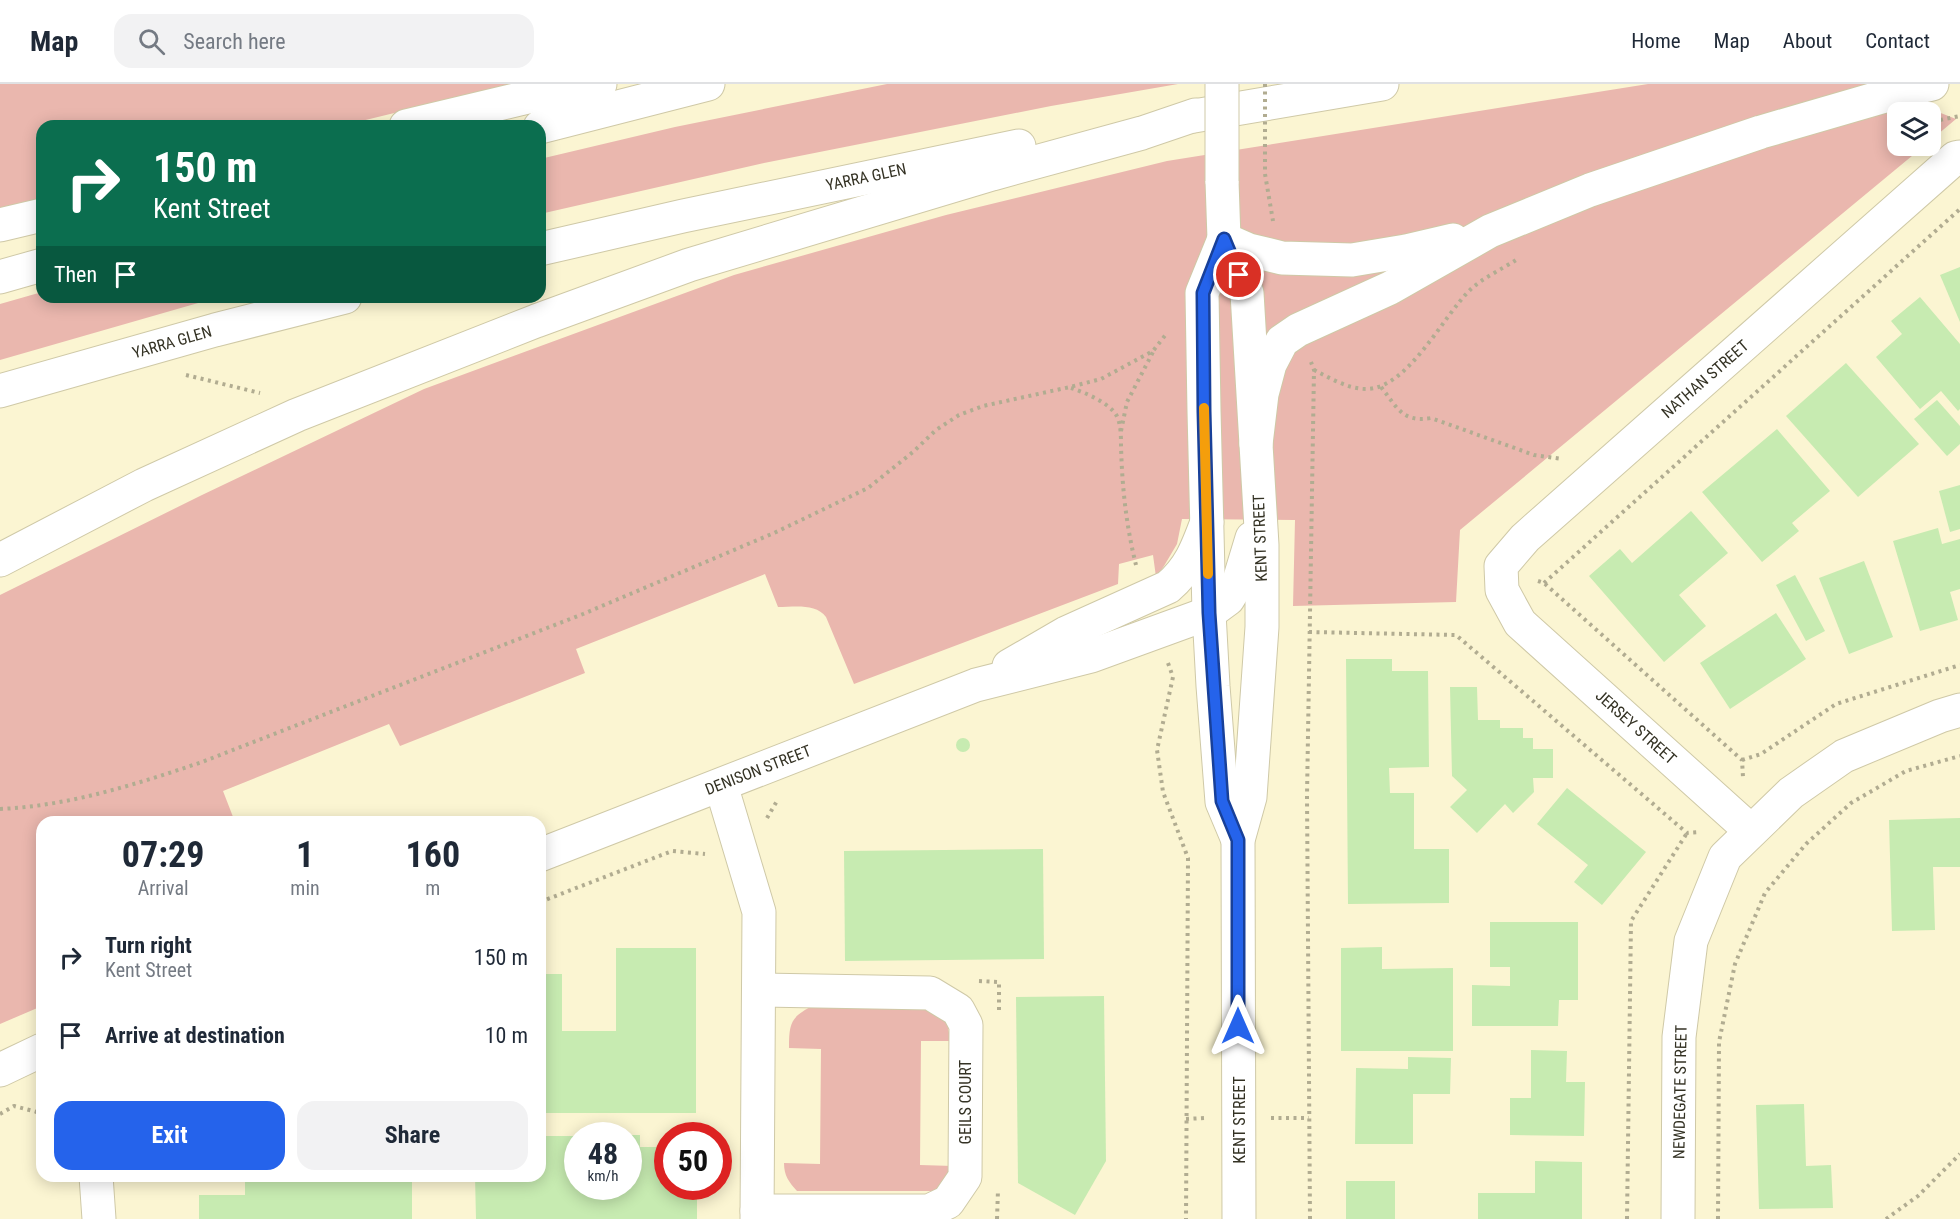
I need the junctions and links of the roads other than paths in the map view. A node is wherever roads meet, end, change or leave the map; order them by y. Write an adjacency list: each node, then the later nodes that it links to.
1 (600, 84): 7 (main road)
2 (708, 84): 8 (main road)
3 (1222, 84): 13 (main road, KENT STREET, bridge)
4 (1382, 84): 6 (main road)
5 (1932, 84): 12 (main road)
6 (1195, 116): 14 (main road, YARRA GLEN); 22 (main road)
7 (431, 120)
8 (546, 125)
9 (1960, 157): 24 (main road, NATHAN STREET)
10 (36, 216): 11 (main road)
11 (0, 225)
12 (1490, 231): 13 (main road); 19 (main road)
13 (1224, 239): 19 (main road, KENT STREET); 21 (main road, KENT STREET)
14 (546, 248)
15 (36, 267): 16 (main road)
16 (0, 278)
17 (321, 303): 18 (main road, YARRA GLEN)
18 (0, 391)
19 (1256, 444): 20 (main road, KENT STREET)
20 (1260, 507): 23 (main road, DENISON STREET); 29 (main road, KENT STREET)
21 (1207, 522): 23 (main road, KENT STREET); 25 (main road, DENISON STREET)
22 (0, 560)
23 (1209, 613): 25 (main road, DENISON STREET); 29 (main road, KENT STREET)
24 (1520, 623): 28 (main road, JERSEY STREET)
25 (976, 685): 27 (main road, DENISON STREET)
26 (1960, 710): 28 (main road, NEWDEGATE STREET)
27 (721, 785): 30 (main road, DENISON STREET); 31 (main road, GEILS COURT)
28 (1751, 831): 38 (main road, NEWDEGATE STREET)
29 (1238, 840): 37 (main road, KENT STREET)
30 (546, 853)
31 (759, 990): 35 (main road, GEILS COURT); 35 (main road, GEILS COURT)
32 (36, 1053): 33 (main road)
33 (0, 1070)
34 (96, 1182): 36 (main road)
35 (757, 1215)
36 (99, 1219)
37 (1239, 1219)
38 (1678, 1219)

